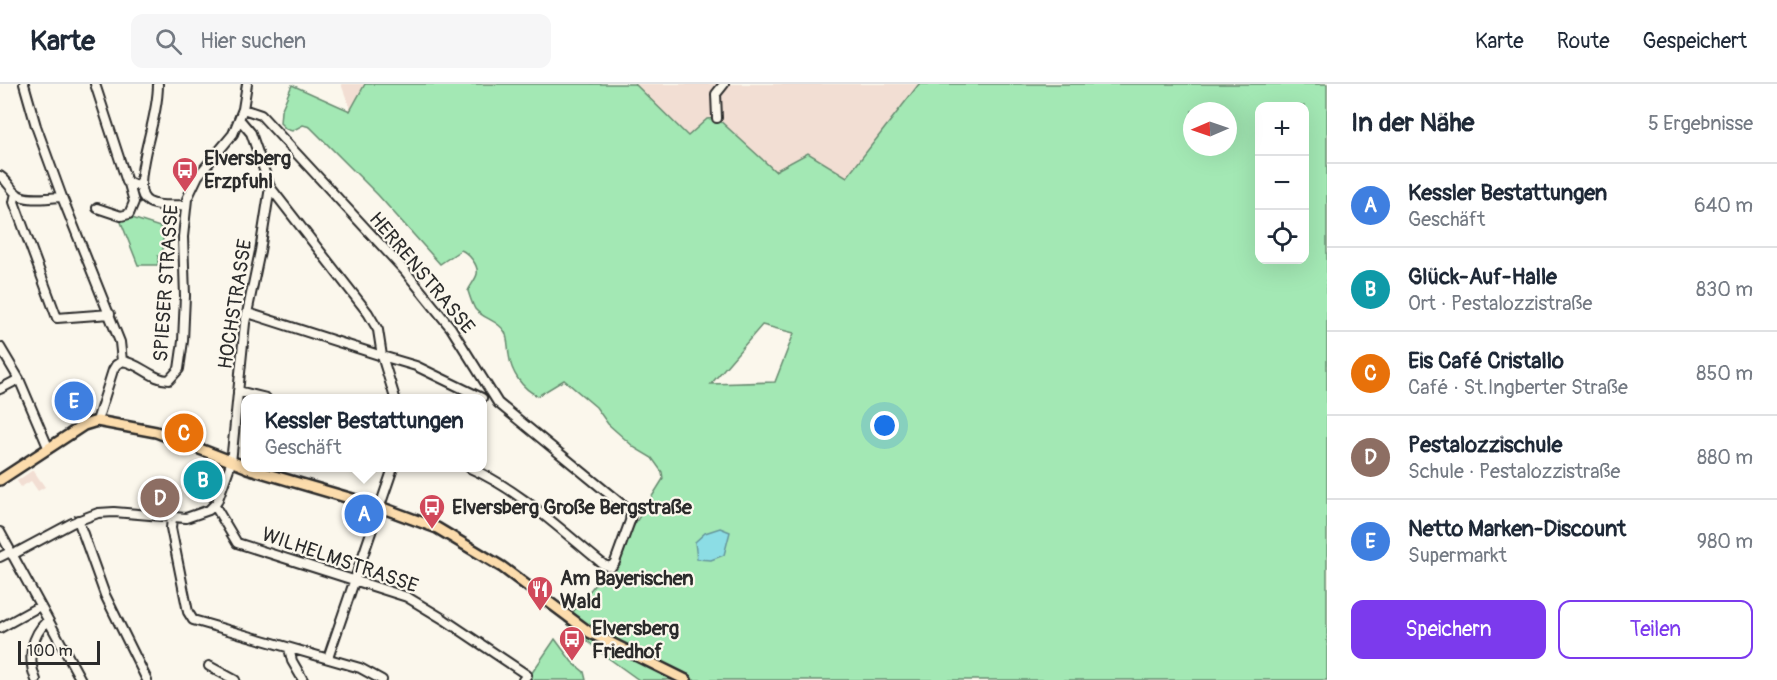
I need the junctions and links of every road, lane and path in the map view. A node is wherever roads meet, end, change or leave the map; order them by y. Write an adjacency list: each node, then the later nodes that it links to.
1 (24, 84): 14 (street)
2 (95, 84): 10 (street)
3 (158, 84): 12 (street)
4 (247, 84): 6 (street, SPIESER STRASSE)
5 (724, 84): 7 (street)
6 (243, 109): 8 (street, SPIESER STRASSE); 29 (street, HERRENSTRASSE)
7 (717, 118)
8 (240, 120): 11 (street); 15 (street, SPIESER STRASSE)
9 (0, 177): 13 (street)
10 (129, 184): 12 (street); 16 (street)
11 (270, 187): 17 (street, HOCHSTRASSE); 20 (street)
12 (141, 188): 15 (street)
13 (16, 193): 14 (street); 18 (street)
14 (62, 197): 18 (street)
15 (186, 205): 21 (street, SPIESER STRASSE)
16 (97, 208)
17 (248, 313): 20 (street); 24 (street, HOCHSTRASSE)
18 (110, 314): 21 (street)
19 (0, 347): 22 (street)
20 (382, 356): 26 (street); 27 (street)
21 (122, 361): 30 (street, SPIESER STRASSE)
22 (19, 380): 23 (street); 31 (street)
23 (0, 390)
24 (238, 391): 25 (street); 32 (street, HOCHSTRASSE)
25 (248, 394)
26 (393, 394)
27 (472, 394)
28 (487, 400): 29 (street)
29 (498, 403): 36 (street, HERRENSTRASSE)
30 (97, 421): 31 (main road); 32 (main road)
31 (48, 447): 37 (main road)
32 (231, 463): 33 (main road); 38 (street, HOCHSTRASSE)
33 (241, 466)
34 (263, 472): 39 (main road)
35 (392, 472): 39 (street)
36 (479, 472)
37 (0, 480)
38 (214, 506): 40 (street); 45 (street, WILHELMSTRASSE)
39 (380, 507): 45 (street); 59 (main road)
40 (172, 518): 41 (street); 49 (street)
41 (78, 520): 43 (street); 55 (street)
42 (0, 532): 43 (street)
43 (11, 553): 44 (street); 46 (street)
44 (0, 557)
45 (355, 579): 50 (street); 52 (street, WILHELMSTRASSE)
46 (40, 606): 47 (street); 48 (street)
47 (48, 620): 53 (street); 54 (street)
48 (0, 628)
49 (289, 648): 50 (street); 57 (street)
50 (328, 658): 58 (street)
51 (209, 666): 56 (street)
52 (525, 677)
53 (36, 680)
54 (81, 680)
55 (147, 680)
56 (236, 680)
57 (303, 680)
58 (382, 680)
59 (686, 680)

